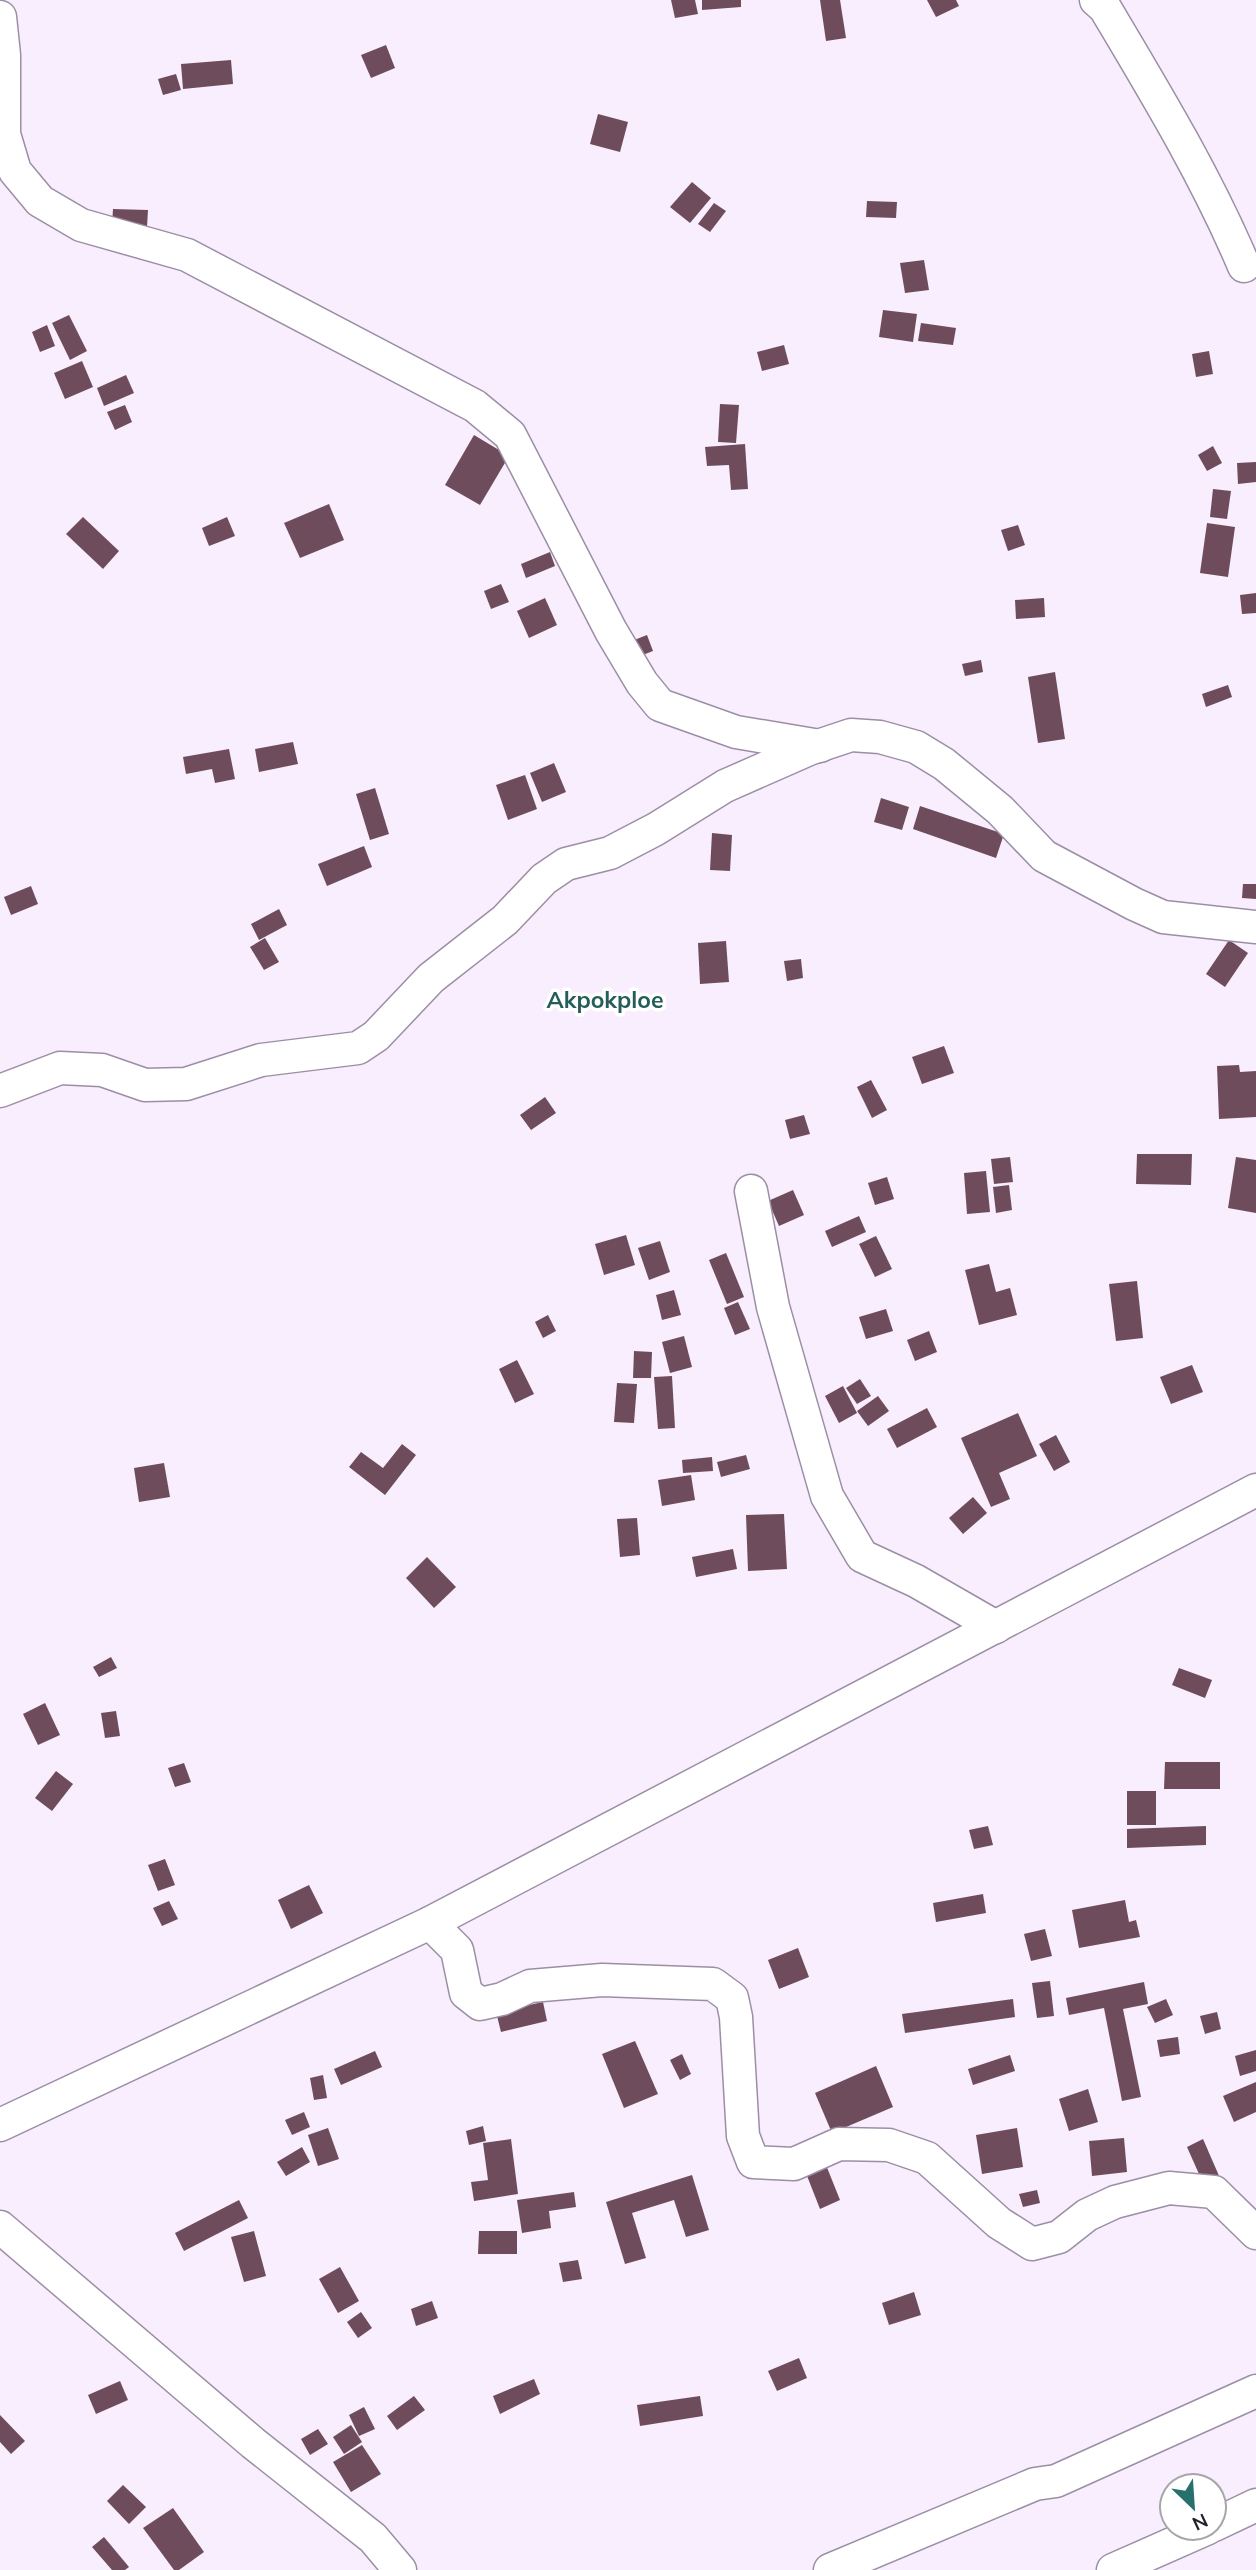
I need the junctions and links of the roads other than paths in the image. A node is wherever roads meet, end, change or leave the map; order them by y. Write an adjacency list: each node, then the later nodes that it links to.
1 (1096, 0): 3 (street)
2 (0, 17): 4 (street)
3 (1244, 266)
4 (820, 746): 5 (street); 6 (street)
5 (1256, 927)
6 (0, 1091)
7 (751, 1191): 9 (street)
8 (1256, 1490): 9 (street)
9 (996, 1626): 10 (street)
10 (430, 1923): 11 (street); 13 (street)
11 (0, 2125)
12 (0, 2227): 19 (street)
13 (1256, 2233)
14 (1256, 2391): 20 (street)
15 (1256, 2505): 16 (street)
16 (1228, 2518)
17 (1184, 2542): 18 (street)
18 (1150, 2562): 21 (street)
19 (400, 2570)
20 (830, 2570)
21 (1113, 2570)

